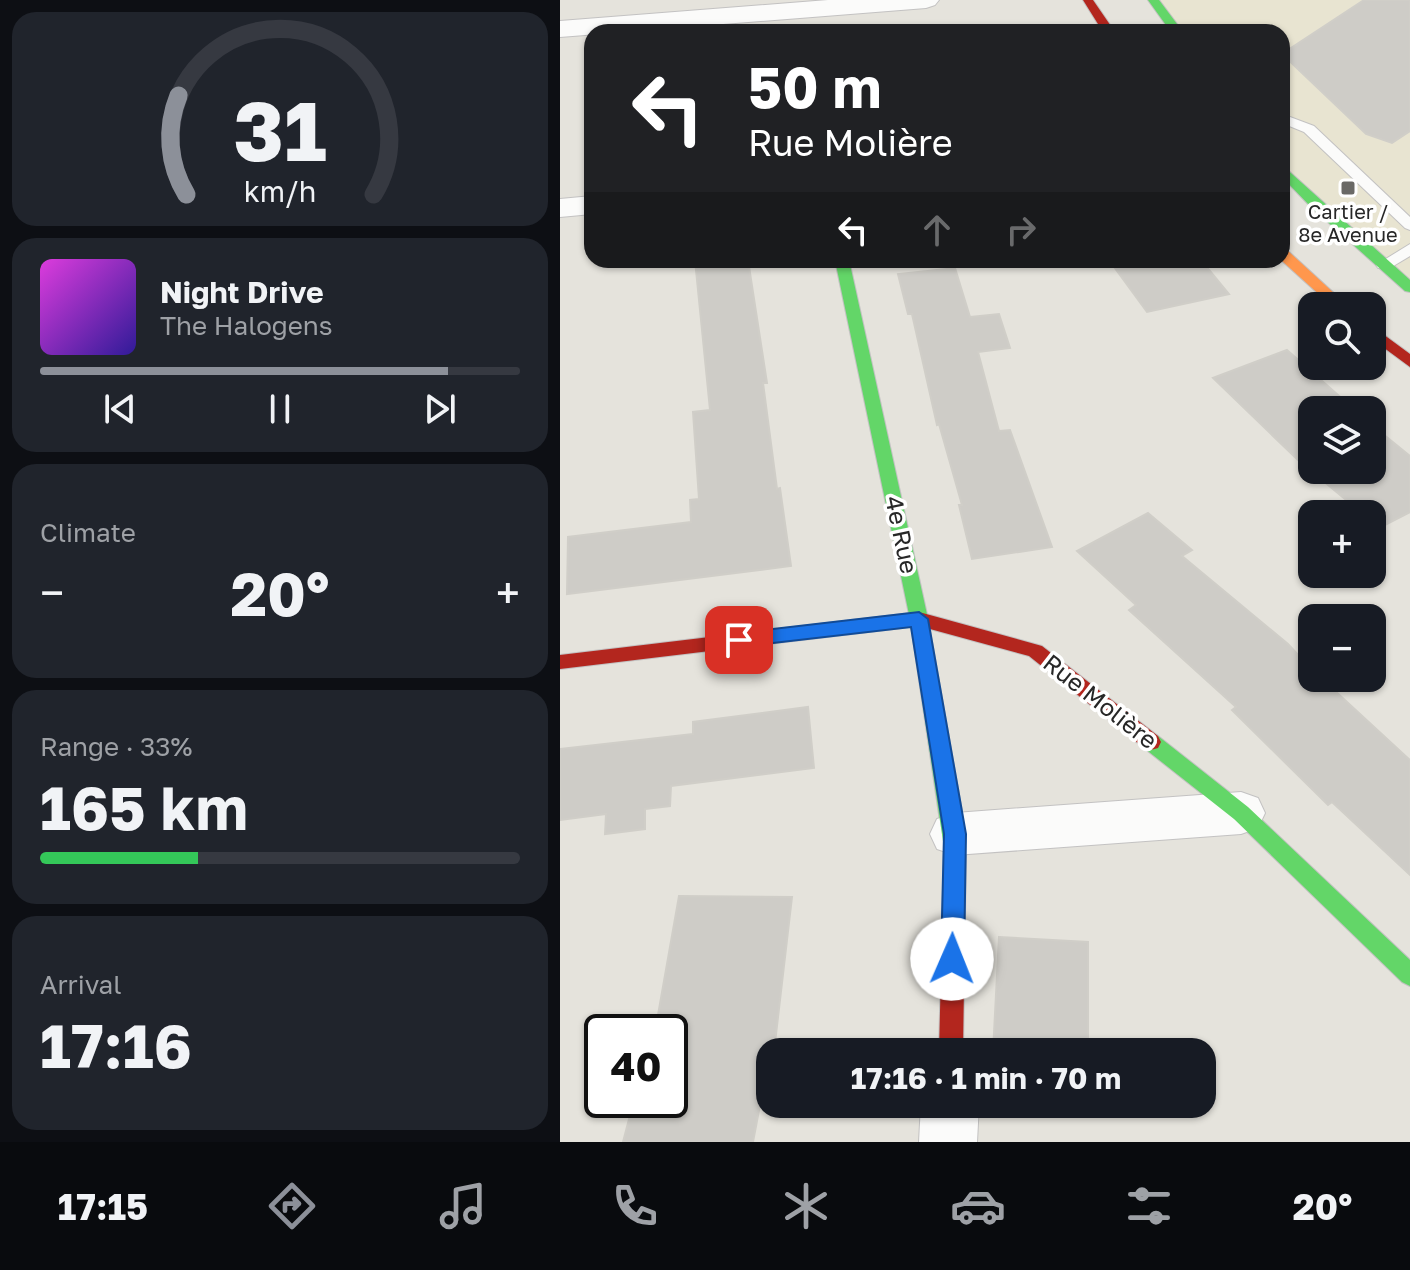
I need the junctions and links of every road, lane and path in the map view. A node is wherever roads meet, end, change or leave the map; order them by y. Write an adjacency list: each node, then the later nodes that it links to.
1 (926, 0): 4 (street)
2 (1088, 0): 6 (street)
3 (1153, 0): 7 (street)
4 (779, 6): 5 (street)
5 (608, 24)
6 (1104, 24)
7 (1171, 24)
8 (584, 26): 9 (street)
9 (560, 29)
10 (1290, 121): 14 (lane)
11 (1290, 177): 17 (street)
12 (584, 206): 13 (street)
13 (560, 208)
14 (1410, 225)
15 (1410, 249): 17 (lane)
16 (1290, 260): 20 (street)
17 (1384, 265): 19 (street)
18 (844, 268): 23 (street, 4e Rue)
19 (1410, 288)
20 (1325, 292)
21 (1386, 342): 22 (street)
22 (1410, 362)
23 (919, 619): 24 (street, Rue Molière); 25 (street, Rue Molière); 26 (street, 4e Rue)
24 (560, 662)
25 (1241, 813): 26 (street); 27 (street, Rue Molière)
26 (955, 834): 28 (street, 4e Rue)
27 (1410, 975)
28 (951, 1038)
29 (949, 1118): 30 (street)
30 (948, 1142)

